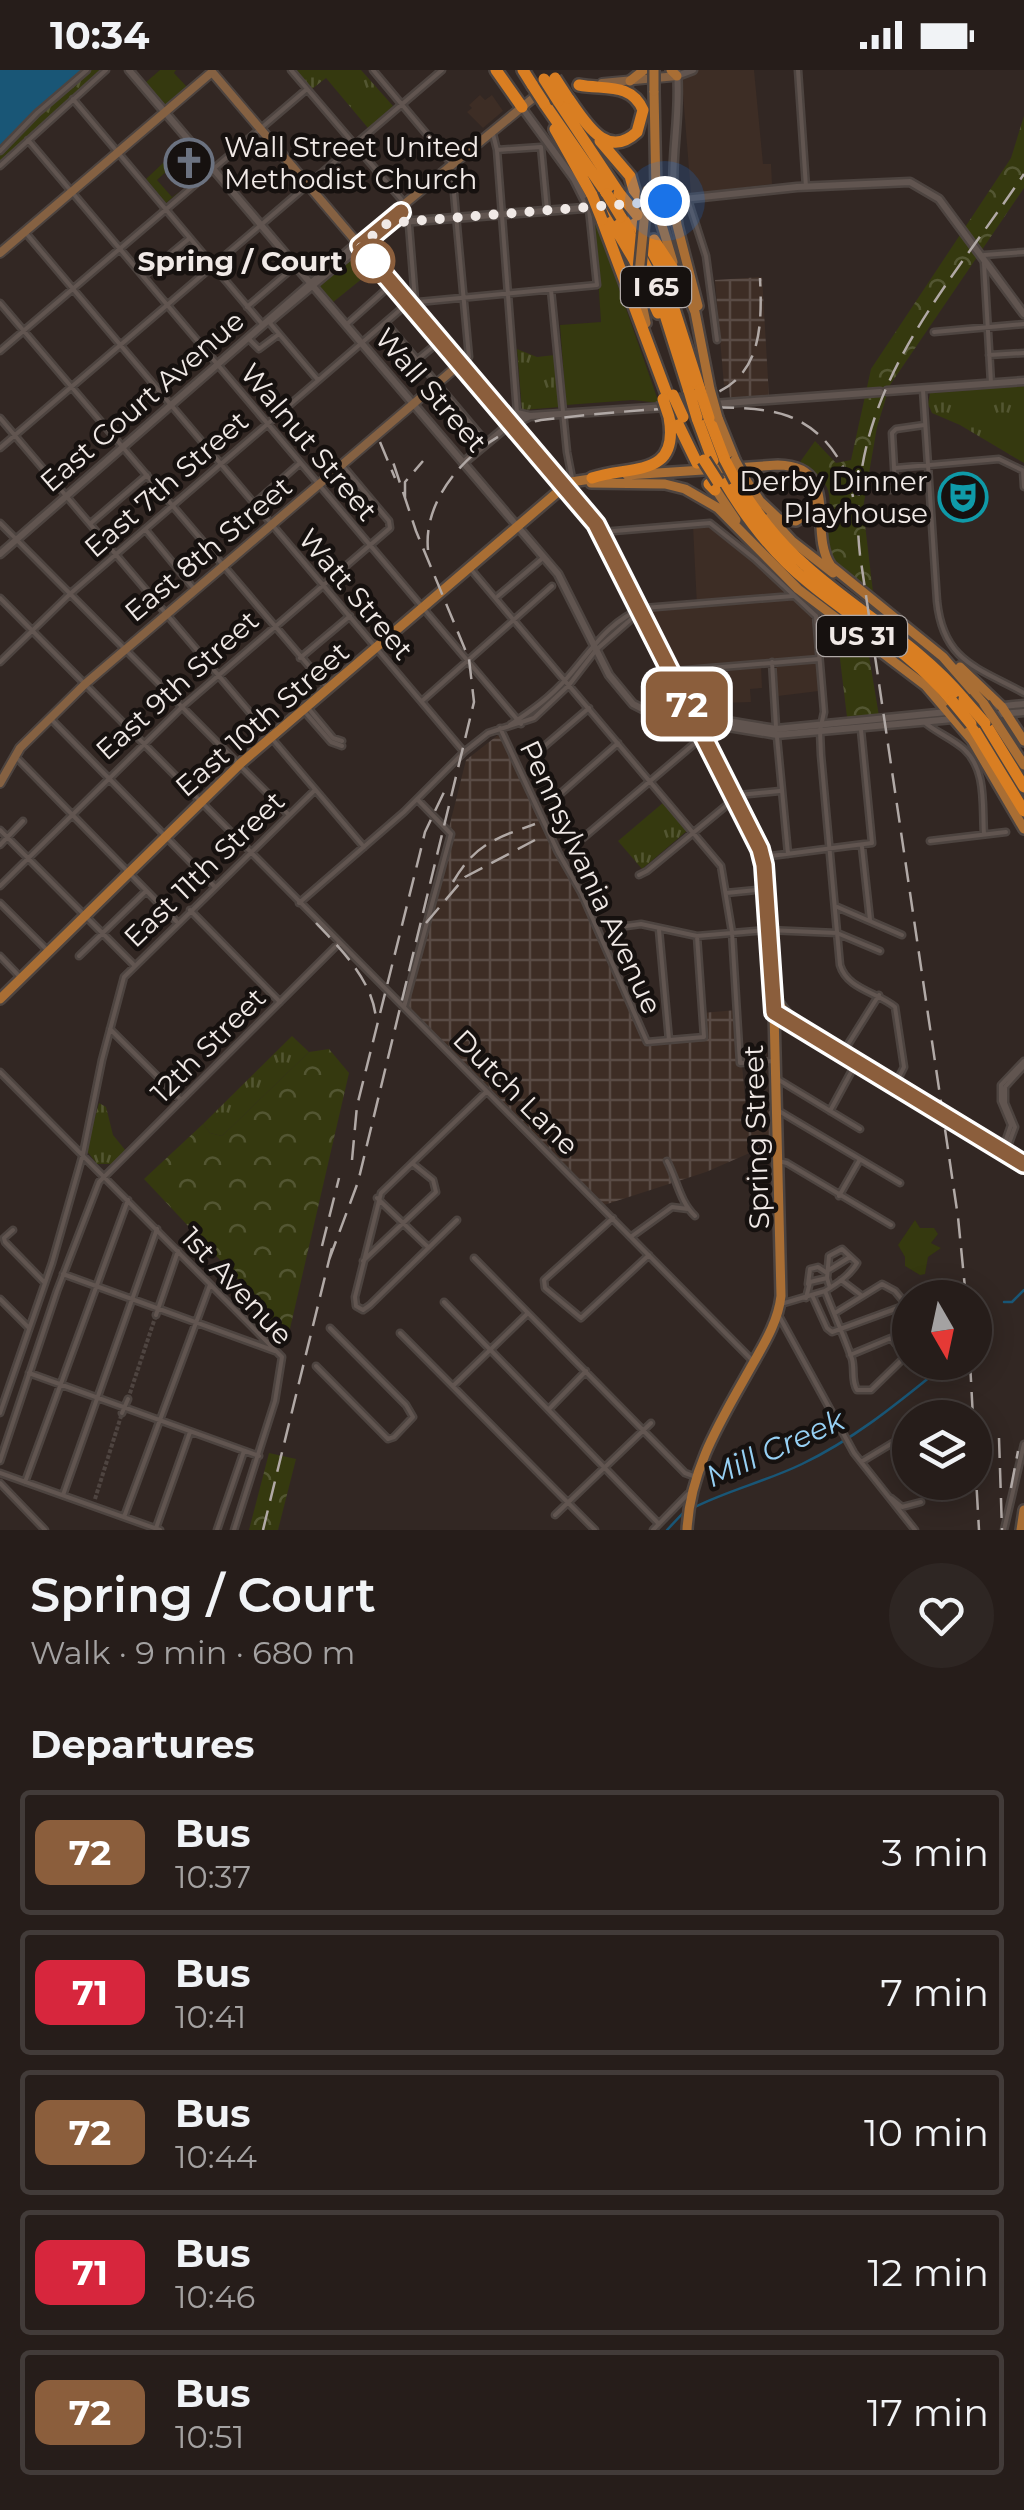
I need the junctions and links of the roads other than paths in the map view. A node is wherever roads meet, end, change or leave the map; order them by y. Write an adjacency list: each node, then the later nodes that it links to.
1 (87, 70): 25 (street)
2 (106, 70): 17 (street)
3 (129, 70): 19 (street, Wall Street)
4 (291, 70): 15 (street)
5 (373, 70): 18 (street)
6 (442, 70): 18 (street)
7 (496, 70): 16 (highway)
8 (523, 70): 16 (highway, I 65)
9 (693, 70): 13 (street)
10 (798, 70): 33 (street)
11 (212, 71): 19 (main road); 21 (main road, Spring Street)
12 (648, 72): 13 (main road); 14 (main road); 35 (main road, bridge)
13 (675, 72): 37 (street)
14 (631, 74): 16 (main road)
15 (307, 89): 21 (street); 24 (street)
16 (551, 89): 20 (highway); 20 (highway); 22 (main road); 36 (highway, I 65); 36 (highway); 36 (street)
17 (73, 99): 23 (street); 27 (street)
18 (402, 105): 24 (street); 28 (street)
19 (164, 112): 27 (main road); 30 (street, Wall Street)
20 (588, 125): 42 (highway)
21 (260, 129): 30 (street); 32 (main road, Spring Street)
22 (491, 132): 26 (street); 28 (main road)
23 (28, 140): 29 (street); 34 (street, Walnut Street)
24 (355, 145): 32 (street); 39 (street)
25 (0, 150)
26 (497, 150): 41 (street); 43 (street)
27 (117, 152): 34 (main road); 40 (street)
28 (452, 164): 31 (main road)
29 (0, 166)
30 (213, 169): 40 (street); 47 (street, Wall Street)
31 (444, 172): 39 (main road); 44 (street)
32 (308, 185): 47 (street); 50 (main road, Spring Street)
33 (806, 186): 38 (street); 54 (street)
34 (70, 191): 48 (main road); 51 (street, Walnut Street)
35 (651, 191): 60 (main road, bridge); 100 (main road, bridge)
36 (601, 199): 41 (street); 42 (highway, I 65, bridge); 42 (street); 62 (street); 87 (highway); 100 (highway, bridge)
37 (674, 200): 38 (street); 42 (street); 90 (main road)
38 (688, 200): 80 (street)
39 (404, 206): 45 (street); 46 (main road); 50 (main road)
40 (166, 210): 49 (street); 51 (street)
41 (547, 210): 43 (street)
42 (632, 213): 60 (highway); 87 (highway, I 65); 96 (highway, I 65)
43 (502, 214): 44 (street); 63 (street)
44 (456, 219): 45 (street); 64 (street)
45 (409, 222): 46 (street); 65 (street)
46 (388, 223): 50 (main road)
47 (261, 226): 55 (street); 56 (street, Wall Street)
48 (25, 232): 53 (main road); 61 (street, Watt Street)
49 (190, 238): 55 (street); 57 (street)
50 (359, 244): 58 (main road, Spring Street); 59 (street, East Court Avenue)
51 (119, 250): 57 (street, Walnut Street); 61 (street)
52 (1024, 252): 54 (street)
53 (0, 253)
54 (982, 257): 69 (street); 74 (street)
55 (214, 266): 67 (street); 68 (street)
56 (295, 266): 59 (street, Wall Street); 68 (street)
57 (143, 277): 67 (street, Walnut Street)
58 (392, 284): 65 (main road, Spring Street); 73 (street)
59 (312, 285): 71 (street, East Court Avenue); 73 (street, Wall Street)
60 (685, 286): 90 (main road)
61 (72, 290): 75 (street); 82 (street, Watt Street)
62 (551, 290): 63 (street); 101 (street)
63 (509, 293): 64 (street); 102 (street)
64 (463, 296): 65 (street); 88 (street)
65 (412, 302): 70 (street, East 7th Street); 79 (main road, Spring Street)
66 (0, 303): 75 (street)
67 (167, 306): 82 (street); 89 (street, Walnut Street)
68 (248, 306): 71 (street)
69 (1024, 314)
70 (386, 322): 81 (street, East 7th Street); 86 (street)
71 (266, 324): 77 (street); 78 (street, East Court Avenue)
72 (1024, 324): 74 (street)
73 (345, 325): 81 (street, Wall Street)
74 (987, 327): 76 (street); 85 (street)
75 (24, 331): 83 (street); 95 (street)
76 (934, 332)
77 (278, 334): 78 (street); 91 (street)
78 (249, 339): 89 (street, East Court Avenue)
79 (440, 340): 86 (street); 88 (main road, Spring Street)
80 (717, 340)
81 (361, 343): 91 (street, East 7th Street); 98 (street, Wall Street)
82 (120, 346): 95 (street); 99 (street, Watt Street)
83 (0, 352)
84 (1024, 353): 85 (street)
85 (989, 355): 94 (street)
86 (417, 361): 93 (street)
87 (679, 362): 96 (highway, I 65)
88 (460, 364): 93 (main road, East 8th Street); 103 (main road, Spring Street)
89 (217, 366): 99 (street, East Court Avenue); 106 (street, Walnut Street)
90 (705, 368): 96 (main road)
91 (318, 380): 106 (street, East 7th Street)
92 (1024, 381): 94 (street)
93 (436, 384): 98 (main road, East 8th Street); 110 (street)
94 (991, 384): 97 (street)
95 (72, 387): 109 (street); 111 (street)
96 (699, 390): 100 (highway, I 65, bridge)
97 (923, 390): 100 (street); 108 (street)
98 (412, 404): 114 (street, Wall Street); 117 (main road, East 8th Street)
99 (170, 406): 111 (street, East Court Avenue); 116 (street, Watt Street)
100 (682, 411): 101 (street); 113 (highway, I 65); 113 (highway); 122 (highway)
101 (564, 412): 104 (street); 123 (street)
102 (518, 413): 103 (main road); 104 (street)
103 (503, 414): 107 (main road, Spring Street)
104 (530, 416): 107 (street)
105 (0, 418): 109 (street)
106 (266, 424): 115 (street, Walnut Street); 116 (street, East 7th Street)
107 (512, 425): 110 (street); 127 (main road, Spring Street)
108 (924, 425): 118 (street); 119 (street)
109 (15, 436): 112 (street); 130 (street)
110 (486, 442): 114 (street)
111 (123, 446): 121 (street); 130 (street, East Court Avenue)
112 (0, 448)
113 (712, 461): 125 (highway, I 65, bridge); 125 (main road, US 31, bridge)
114 (463, 463): 137 (street, Wall Street)
115 (300, 464): 126 (street, Walnut Street); 132 (street)
116 (220, 465): 132 (street, Watt Street); 133 (street, East 7th Street)
117 (342, 465): 126 (main road, East 8th Street); 142 (street, East 9th Street)
118 (927, 465): 119 (street); 120 (street); 177 (street)
119 (895, 468): 129 (street)
120 (1024, 471): 128 (street)
121 (147, 476): 133 (street); 135 (street)
122 (592, 478): 123 (main road); 150 (main road)
123 (576, 480): 127 (main road, East 10th Street)
124 (620, 481): 127 (main road); 131 (main road); 141 (main road)
125 (723, 483): 131 (main road, US 31); 141 (main road, US 31); 180 (highway, I 65); 180 (highway, I 65)
126 (318, 484): 136 (main road, East 8th Street); 142 (street, Walnut Street)
127 (565, 486): 137 (main road, East 10th Street); 139 (main road, Spring Street)
128 (1024, 487)
129 (882, 488)
130 (66, 495): 135 (street); 140 (street, East Court Avenue)
131 (761, 502): 150 (main road, US 31)
132 (254, 504): 136 (street, Watt Street)
133 (172, 505): 138 (street, East 7th Street); 146 (street)
134 (0, 523): 140 (street)
135 (91, 523): 143 (street)
136 (272, 525): 146 (main road, East 8th Street); 148 (street, Watt Street)
137 (518, 527): 145 (street, Wall Street); 147 (main road, East 10th Street)
138 (144, 529): 143 (street, East 7th Street); 151 (street)
139 (600, 533): 153 (street); 157 (main road, Spring Street)
140 (16, 538): 144 (street, East Court Avenue); 152 (street)
141 (752, 542): 180 (main road, US 31)
142 (369, 545): 148 (street, East 9th Street); 156 (street, Walnut Street)
143 (116, 553): 152 (street, East 7th Street); 158 (street)
144 (0, 554)
145 (544, 558): 155 (street); 164 (street, Wall Street)
146 (222, 566): 151 (main road, East 8th Street); 161 (street)
147 (469, 567): 155 (street); 156 (main road, East 10th Street)
148 (325, 586): 159 (street, Watt Street); 161 (street, East 9th Street)
149 (552, 586): 160 (street)
150 (856, 588): 163 (main road, US 31)
151 (195, 590): 158 (main road, East 8th Street)
152 (71, 593): 162 (street, East 7th Street); 166 (street)
153 (794, 596): 157 (street); 168 (street)
154 (0, 598): 162 (street, Dutch Lane)
155 (496, 598): 160 (street)
156 (423, 608): 165 (main road, East 10th Street); 169 (street, Walnut Street)
157 (639, 610): 164 (street); 172 (main road, Spring Street)
158 (166, 614): 166 (main road, East 8th Street); 173 (street)
159 (350, 616): 165 (street, Watt Street); 167 (street)
160 (514, 620): 169 (street); 174 (street)
161 (274, 627): 167 (street); 173 (street, East 9th Street)
162 (33, 630): 170 (street, East 7th Street); 175 (street, Dutch Lane)
163 (910, 630): 180 (main road, US 31); 185 (main road)
164 (594, 647): 174 (street); 190 (street, Wall Street)
165 (377, 648): 176 (main road, East 10th Street); 178 (street, Watt Street)
166 (125, 649): 175 (main road, East 8th Street); 179 (street)
167 (300, 658): 176 (street)
168 (819, 659): 171 (street); 195 (street)
169 (468, 660): 178 (street); 189 (street, Walnut Street)
170 (0, 662)
171 (772, 662): 172 (street); 196 (street)
172 (670, 672): 182 (main road, Spring Street)
173 (219, 675): 179 (street, East 9th Street); 197 (street)
174 (567, 683): 181 (street); 189 (street)
175 (85, 684): 186 (main road, East 8th Street); 202 (street, Dutch Lane)
176 (329, 689): 184 (main road, East 10th Street)
177 (1024, 693)
178 (422, 701): 204 (street, Watt Street)
179 (183, 706): 202 (street, East 9th Street); 206 (street)
180 (963, 706): 185 (street); 187 (street); 193 (highway, I 65, bridge); 193 (main road, US 31, bridge); 223 (main road, US 31)
181 (589, 708): 201 (street); 203 (street)
182 (688, 708): 188 (main road, Spring Street); 190 (main road)
183 (1024, 708): 185 (street)
184 (306, 710): 197 (main road, East 10th Street); 200 (street)
185 (1004, 710): 199 (main road)
186 (50, 718): 205 (main road, East 8th Street); 210 (street)
187 (922, 718): 192 (street); 227 (street)
188 (695, 721): 190 (street, Wall Street); 191 (street); 196 (street); 198 (main road, Spring Street)
189 (520, 722): 194 (street)
190 (678, 722)
191 (713, 724): 196 (street); 198 (main road)
192 (860, 724): 195 (street); 234 (street)
193 (989, 725): 208 (main road, US 31); 212 (highway, I 65); 219 (highway, I 65)
194 (502, 728): 204 (street); 277 (street, Pennsylvania Avenue)
195 (822, 728): 196 (street); 235 (street)
196 (776, 732): 214 (street)
197 (272, 738): 206 (main road, East 10th Street); 213 (street)
198 (705, 738): 211 (street); 216 (main road, Spring Street)
199 (1024, 741)
200 (342, 743)
201 (618, 743): 211 (street); 215 (street)
202 (143, 744): 210 (street, East 9th Street); 217 (street, Dutch Lane)
203 (541, 750)
204 (464, 752): 218 (street)
205 (15, 756): 209 (main road, East 8th Street); 221 (street)
206 (240, 763): 217 (main road, East 10th Street); 220 (street)
207 (0, 764): 209 (street)
208 (1024, 765)
209 (3, 779)
210 (108, 779): 221 (street, East 9th Street); 228 (street)
211 (650, 780): 225 (street); 230 (street)
212 (1024, 786)
213 (314, 790): 220 (street, East 11th Street); 233 (street)
214 (782, 791): 216 (street); 237 (street)
215 (560, 794)
216 (735, 798): 225 (street); 238 (main road, Spring Street)
217 (201, 800): 228 (main road, East 10th Street); 236 (street, Dutch Lane)
218 (417, 800): 233 (street); 273 (street)
219 (1024, 811)
220 (288, 814): 236 (street, East 11th Street)
221 (74, 815): 239 (street, East 9th Street); 240 (street)
222 (23, 822): 229 (street)
223 (1024, 829)
224 (0, 830): 229 (street)
225 (694, 832): 241 (street); 246 (street)
226 (1006, 832): 227 (street)
227 (984, 834): 231 (street)
228 (165, 836): 240 (main road, East 10th Street); 243 (street)
229 (7, 838): 232 (street); 239 (street)
230 (583, 838)
231 (930, 841)
232 (0, 845)
233 (364, 847): 248 (street)
234 (862, 847): 235 (street); 252 (street)
235 (828, 850): 237 (street); 249 (street)
236 (249, 852): 243 (street, East 11th Street); 248 (street, Dutch Lane)
237 (788, 854): 238 (street)
238 (763, 857): 244 (main road, Spring Street)
239 (28, 859): 242 (street, East 9th Street); 251 (street)
240 (129, 873): 245 (street); 251 (main road, East 10th Street)
241 (639, 875)
242 (0, 886)
243 (214, 886): 250 (street, East 11th Street)
244 (766, 889): 246 (street); 256 (main road, Spring Street)
245 (146, 891): 253 (street); 259 (street)
246 (726, 893): 257 (street)
247 (0, 903): 263 (street)
248 (300, 903): 262 (street, Dutch Lane)
249 (834, 906): 252 (street); 258 (street)
250 (190, 910): 253 (street, East 11th Street); 272 (street)
251 (85, 917): 259 (street); 263 (main road, East 10th Street)
252 (870, 920): 260 (street)
253 (177, 922): 267 (street, East 11th Street)
254 (619, 927): 255 (street)
255 (660, 928): 261 (street); 277 (street)
256 (768, 930): 257 (street); 258 (street); 270 (main road, Spring Street)
257 (732, 932): 261 (street); 279 (street)
258 (837, 932): 264 (street); 269 (street)
259 (103, 933): 266 (street); 267 (street)
260 (902, 935)
261 (697, 936): 277 (street)
262 (339, 943): 272 (street, 12th Street); 273 (street, Dutch Lane)
263 (49, 951): 268 (main road, East 10th Street)
264 (880, 951)
265 (0, 956): 268 (street)
266 (79, 956)
267 (133, 964): 276 (street, East 11th Street)
268 (21, 978): 271 (main road, East 10th Street)
269 (878, 995): 278 (street); 284 (street)
270 (773, 996): 274 (main road, Spring Street); 275 (main road)
271 (0, 999)
272 (280, 1002): 286 (street, 12th Street)
273 (404, 1007): 285 (street, Dutch Lane)
274 (774, 1012): 275 (main road); 279 (main road, Spring Street)
275 (794, 1024): 278 (main road)
276 (110, 1028): 286 (street); 293 (street, East 11th Street)
277 (669, 1040)
278 (842, 1054): 280 (main road)
279 (774, 1060): 283 (main road, Spring Street)
280 (856, 1063): 284 (main road); 288 (street)
281 (1024, 1064): 292 (street)
282 (0, 1072): 293 (street, 1st Avenue)
283 (775, 1077): 287 (main road, Spring Street); 288 (street)
284 (895, 1086): 289 (main road)
285 (486, 1091): 297 (street); 308 (street, Dutch Lane)
286 (181, 1100): 299 (street, 12th Street)
287 (775, 1109): 294 (street); 296 (main road, Spring Street)
288 (829, 1112): 290 (street)
289 (955, 1121)
290 (860, 1129)
291 (976, 1134): 292 (main road)
292 (1003, 1152): 298 (main road)
293 (83, 1154): 299 (street, 1st Avenue); 324 (street, East 11th Street)
294 (860, 1159): 300 (street); 301 (street)
295 (667, 1161): 303 (street)
296 (778, 1161): 301 (street); 335 (main road, Spring Street)
297 (412, 1163): 302 (street); 310 (street)
298 (1024, 1164)
299 (104, 1176): 304 (street, 1st Avenue); 321 (street)
300 (900, 1183)
301 (839, 1196): 311 (street)
302 (378, 1198): 310 (street); 320 (street)
303 (681, 1198): 305 (street); 306 (street)
304 (128, 1200): 312 (street, 1st Avenue); 327 (street)
305 (672, 1206): 306 (street); 314 (street)
306 (688, 1209): 307 (street)
307 (695, 1216)
308 (613, 1218): 314 (street, Dutch Lane); 317 (street)
309 (457, 1220): 315 (street)
310 (403, 1222): 315 (street); 320 (street)
311 (890, 1225)
312 (157, 1229): 316 (street, 1st Avenue); 333 (street)
313 (13, 1230): 324 (street)
314 (632, 1236): 317 (street, Dutch Lane)
315 (428, 1247): 320 (street)
316 (178, 1251): 325 (street, 1st Avenue); 337 (street)
317 (649, 1254): 349 (street, Dutch Lane)
318 (851, 1256): 322 (street); 322 (street); 323 (street)
319 (474, 1258): 338 (street)
320 (363, 1262)
321 (63, 1274): 327 (street); 353 (street)
322 (828, 1274): 326 (street); 326 (street); 328 (street)
323 (841, 1280): 328 (street); 331 (street)
324 (45, 1283): 341 (street, East 11th Street)
325 (210, 1284): 340 (street); 347 (street, 1st Avenue)
326 (808, 1284): 330 (street)
327 (98, 1288): 333 (street); 354 (street)
328 (828, 1290): 330 (street); 339 (street)
329 (892, 1290): 331 (street)
330 (809, 1296): 335 (street); 343 (street)
331 (862, 1296): 339 (street)
332 (0, 1299): 341 (street)
333 (130, 1300): 337 (street); 356 (street)
334 (444, 1302): 346 (street)
335 (779, 1309): 349 (main road); 370 (street)
336 (892, 1312): 343 (street)
337 (157, 1313): 340 (street)
338 (528, 1313): 346 (street); 351 (street)
339 (835, 1314): 343 (street)
340 (194, 1324): 347 (street); 361 (street)
341 (29, 1328): 360 (street, East 11th Street)
342 (330, 1328): 350 (street)
343 (842, 1329): 348 (street)
344 (400, 1333): 355 (street)
345 (892, 1339): 348 (street)
346 (490, 1350): 355 (street); 358 (street)
347 (278, 1352): 368 (street, 1st Avenue)
348 (850, 1356): 352 (street)
349 (754, 1362): 373 (main road)
350 (316, 1366)
351 (586, 1371): 358 (street); 363 (street)
352 (892, 1371)
353 (29, 1373): 354 (street); 369 (street)
354 (61, 1386): 356 (street); 374 (street)
355 (453, 1386): 381 (street)
356 (96, 1398): 359 (street); 378 (street)
357 (128, 1399): 359 (street)
358 (549, 1409): 371 (street)
359 (123, 1410): 361 (street)
360 (0, 1413)
361 (158, 1421): 364 (street); 385 (street)
362 (651, 1422): 363 (street)
363 (644, 1430): 371 (street); 373 (street)
364 (190, 1432): 367 (street); 388 (street)
365 (892, 1443): 370 (street)
366 (1024, 1444): 395 (street)
367 (244, 1451): 368 (street); 390 (street)
368 (259, 1456): 391 (street, 1st Avenue)
369 (0, 1460)
370 (861, 1462): 377 (street)
371 (605, 1466): 381 (street); 386 (street)
372 (0, 1473): 374 (street)
373 (696, 1478): 376 (main road)
374 (25, 1482): 378 (street)
375 (0, 1483): 389 (street)
376 (692, 1490): 386 (street); 387 (main road)
377 (888, 1495): 380 (street); 394 (street)
378 (63, 1496): 382 (street)
379 (95, 1499): 382 (street)
380 (921, 1502)
381 (568, 1503): 384 (street); 392 (street)
382 (93, 1506): 385 (street)
383 (1024, 1510): 396 (main road)
384 (555, 1515)
385 (124, 1517): 388 (street)
386 (659, 1524): 393 (street)
387 (687, 1525)
388 (158, 1529)
389 (45, 1530)
390 (217, 1530)
391 (234, 1530)
392 (595, 1530)
393 (653, 1530)
394 (915, 1530)
395 (1004, 1530)
396 (1021, 1530)

